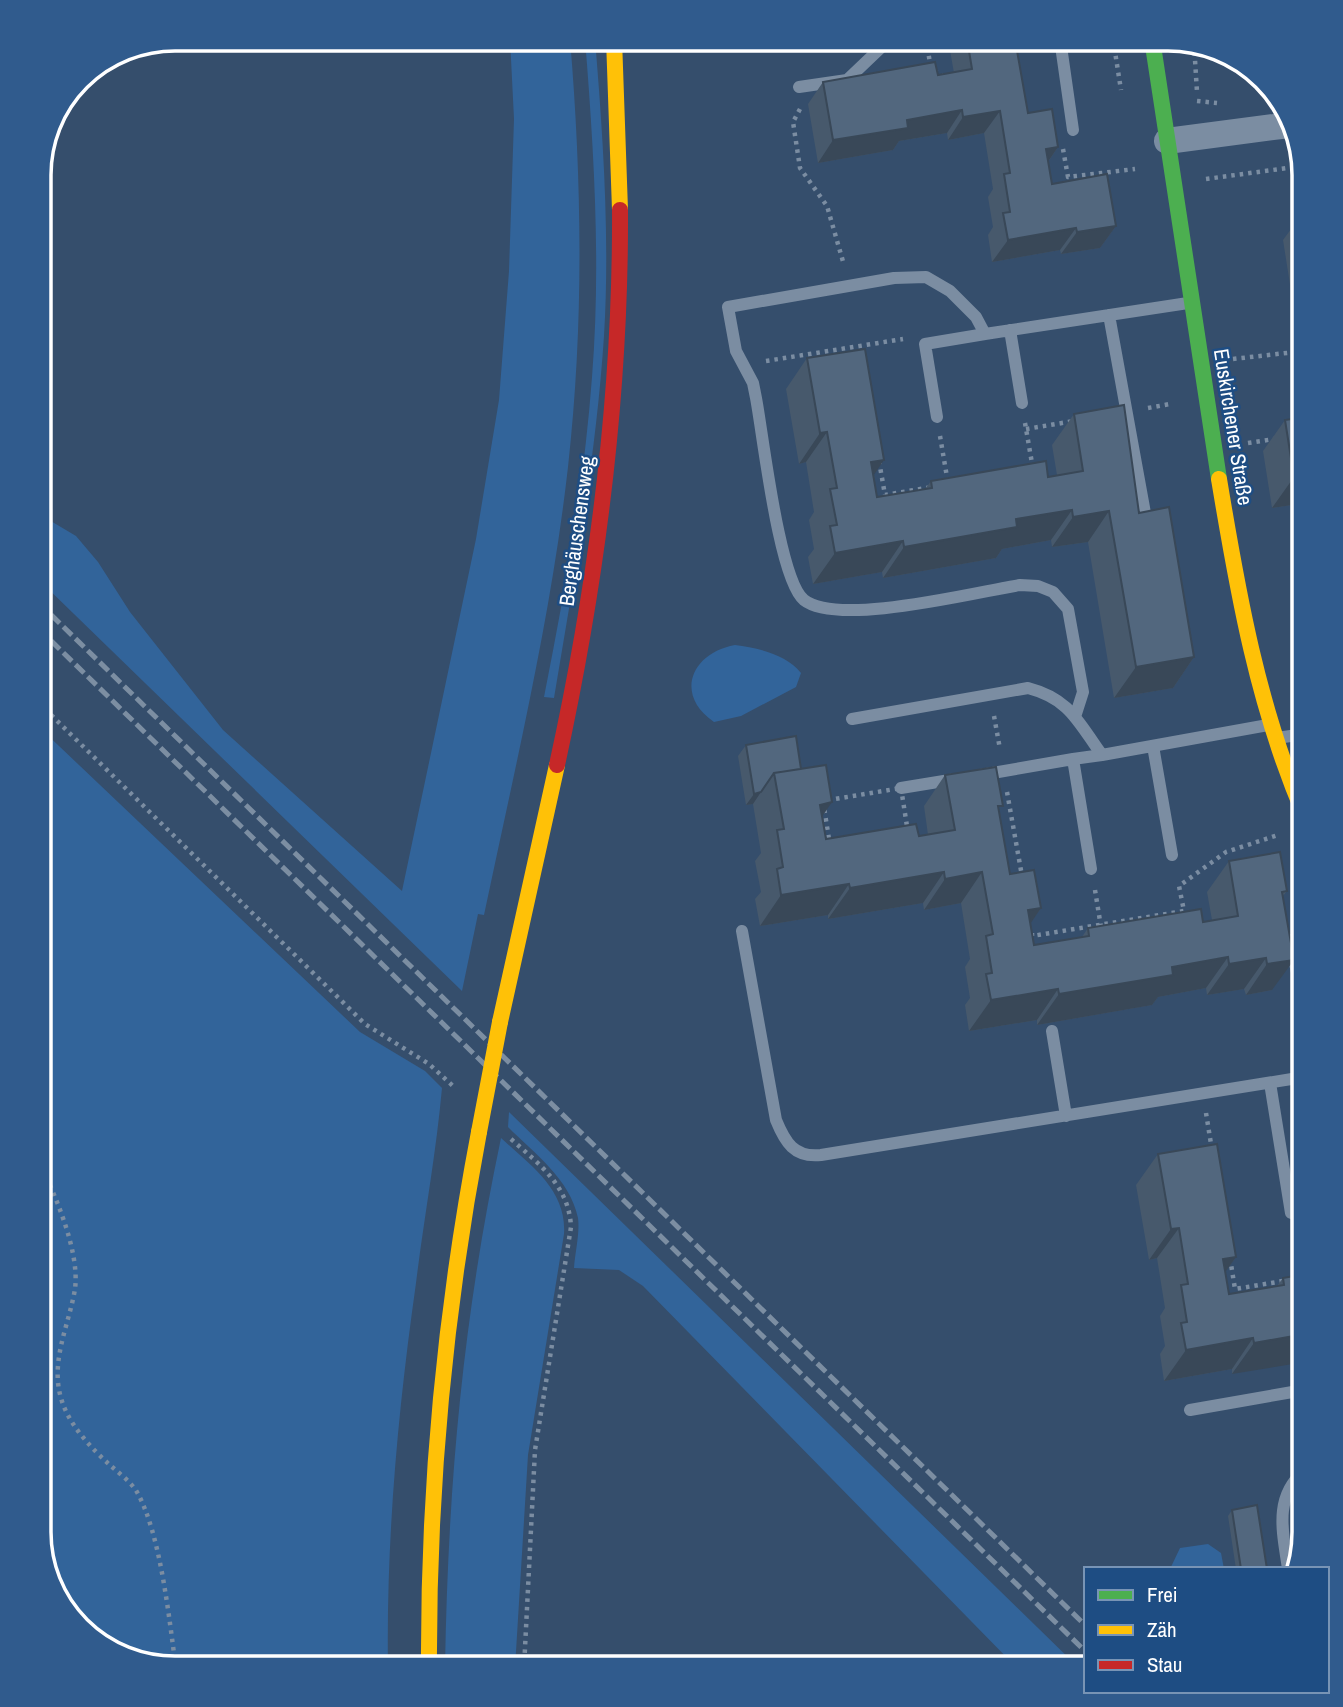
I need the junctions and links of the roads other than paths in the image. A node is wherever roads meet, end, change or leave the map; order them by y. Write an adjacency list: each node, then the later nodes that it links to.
1 (615, 51): 39 (main road, Berghäuschensweg, bridge)
2 (877, 51): 5 (lane)
3 (1062, 51): 7 (lane)
4 (1154, 51): 8 (main road, Euskirchener Straße)
5 (799, 87)
6 (1282, 126): 8 (street)
7 (1073, 130)
8 (1167, 141): 9 (main road, Euskirchener Straße)
9 (1192, 303): 10 (lane); 18 (main road, Euskirchener Straße)
10 (1109, 315): 11 (lane); 15 (lane)
11 (1010, 330): 12 (lane); 13 (lane)
12 (985, 334): 14 (lane); 16 (lane)
13 (1022, 403)
14 (937, 417)
15 (1147, 524)
16 (1075, 717): 17 (lane); 21 (lane)
17 (852, 719)
18 (1271, 732): 19 (lane); 20 (lane); 23 (main road, Euskirchener Straße)
19 (1292, 733)
20 (1153, 746): 21 (lane); 25 (lane)
21 (1102, 755): 22 (lane)
22 (1073, 759): 24 (lane); 26 (lane)
23 (1292, 784)
24 (901, 788)
25 (1172, 855)
26 (1091, 869)
27 (742, 931): 33 (lane)
28 (1288, 932): 29 (lane)
29 (1292, 950)
30 (1052, 1031): 33 (lane)
31 (1292, 1079): 32 (lane)
32 (1270, 1083): 33 (lane); 34 (lane)
33 (1066, 1116)
34 (1291, 1213)
35 (1292, 1392): 36 (lane)
36 (1190, 1410)
37 (1292, 1485): 38 (lane)
38 (1288, 1566)
39 (429, 1656)

